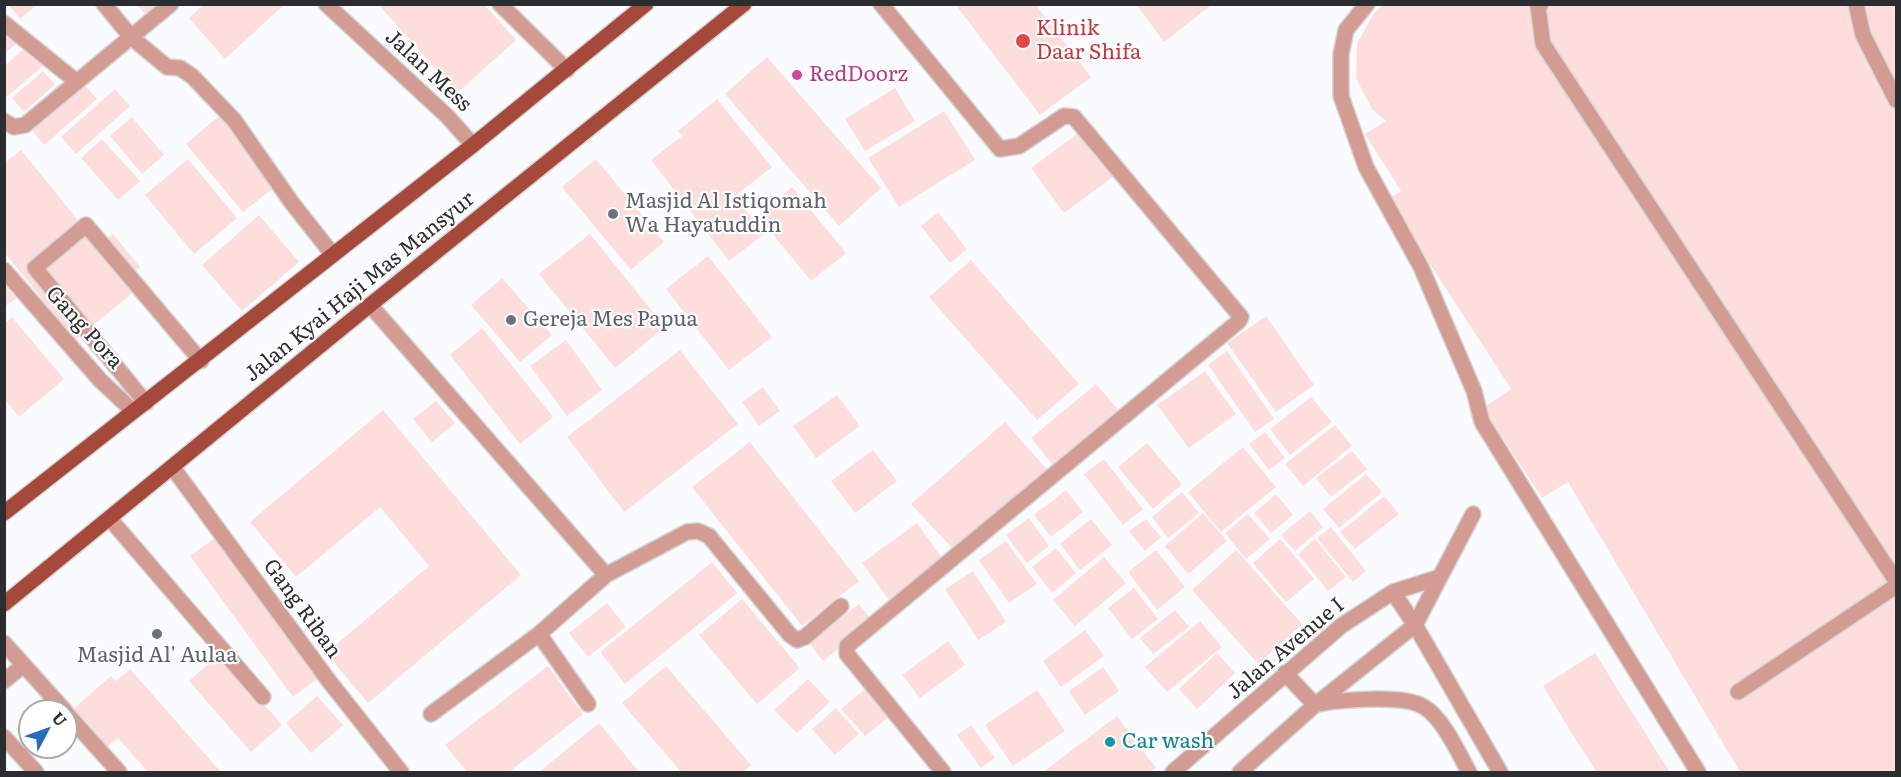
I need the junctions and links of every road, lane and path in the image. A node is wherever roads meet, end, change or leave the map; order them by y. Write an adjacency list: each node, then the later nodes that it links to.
1 (104, 4): 12 (street)
2 (171, 4): 12 (street)
3 (326, 4): 17 (street, Jalan Mess)
4 (500, 4): 13 (street)
5 (645, 4): 13 (main road, Jalan Kyai Haji Mas Mansyur)
6 (744, 4): 20 (main road, Jalan Kyai Haji Mas Mansyur)
7 (881, 4): 51 (street)
8 (1367, 4): 56 (street)
9 (1541, 4): 29 (street)
10 (1856, 4): 15 (street)
11 (4, 23): 14 (street)
12 (131, 37): 14 (street); 18 (street)
13 (567, 70): 17 (main road, Jalan Kyai Haji Mas Mansyur)
14 (77, 82): 16 (street)
15 (1896, 100)
16 (4, 121)
17 (473, 145): 18 (main road, Jalan Kyai Haji Mas Mansyur)
18 (333, 255): 21 (main road, Jalan Kyai Haji Mas Mansyur)
19 (4, 270): 22 (street, Gang Pora)
20 (370, 305): 23 (main road, Jalan Kyai Haji Mas Mansyur); 27 (street)
21 (201, 361): 22 (main road, Jalan Kyai Haji Mas Mansyur); 22 (street)
22 (140, 407): 24 (main road, Jalan Kyai Haji Mas Mansyur)
23 (173, 468): 26 (main road, Jalan Kyai Haji Mas Mansyur); 50 (street, Gang Riban)
24 (4, 513)
25 (1473, 514): 28 (street)
26 (110, 519): 32 (main road, Jalan Kyai Haji Mas Mansyur); 41 (street)
27 (606, 574): 33 (street); 35 (street)
28 (1437, 578): 31 (street, Jalan Avenue I); 34 (street)
29 (1896, 581)
30 (1896, 586): 40 (street)
31 (1393, 592): 34 (street); 38 (street, Jalan Avenue I)
32 (4, 604)
33 (841, 606)
34 (1415, 625): 44 (street); 55 (street)
35 (539, 634): 43 (street); 45 (street)
36 (4, 643): 37 (street)
37 (24, 665): 39 (street); 42 (street)
38 (1285, 674): 44 (street); 52 (street, Jalan Avenue I)
39 (4, 681)
40 (1738, 692)
41 (263, 697)
42 (54, 699)
43 (588, 704)
44 (1315, 705): 53 (street); 54 (street)
45 (431, 714)
46 (78, 726): 49 (street)
47 (4, 737): 48 (street)
48 (36, 772)
49 (119, 772)
50 (401, 772)
51 (943, 772)
52 (1173, 772)
53 (1240, 772)
54 (1469, 772)
55 (1500, 772)
56 (1698, 772)

